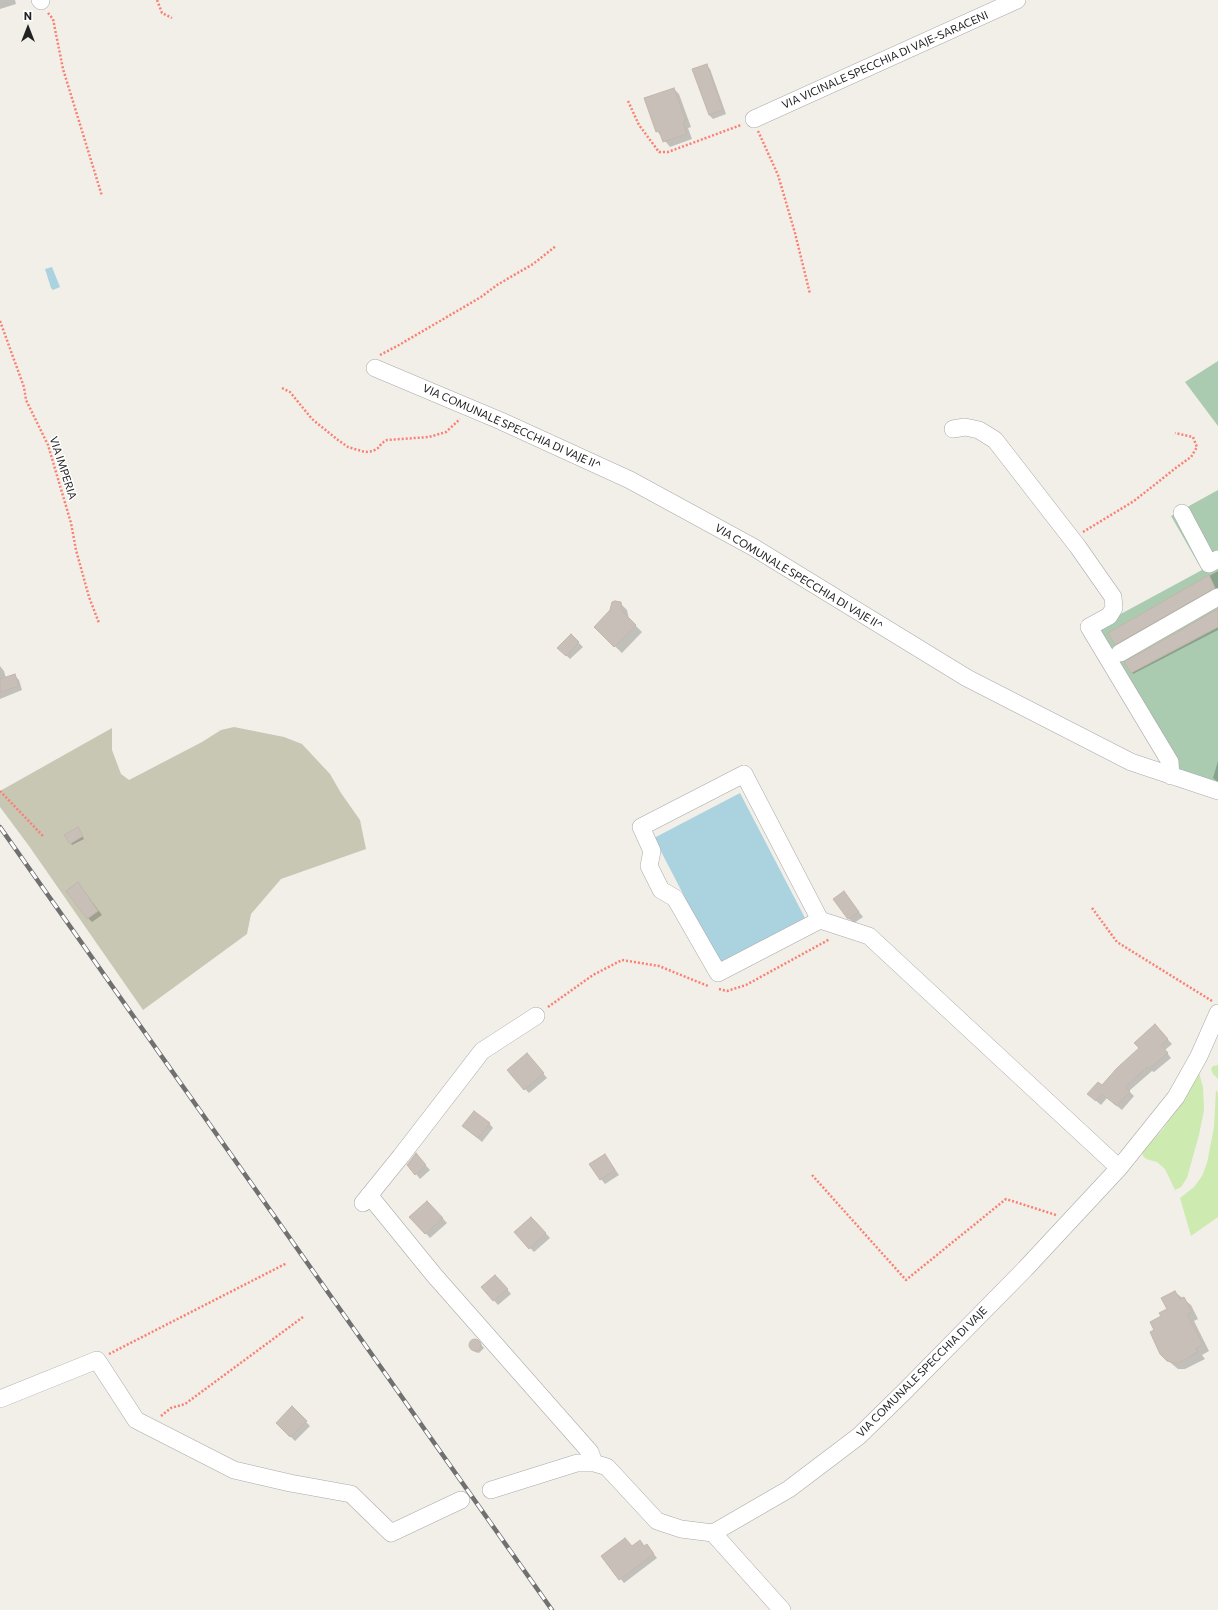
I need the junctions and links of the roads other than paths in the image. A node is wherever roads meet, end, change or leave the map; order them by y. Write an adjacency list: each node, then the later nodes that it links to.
1 (1017, 0): 2 (street, VIA VICINALE SPECCHIA DI VAJE-SARACENI)
2 (754, 119)
3 (375, 368): 9 (street, VIA COMUNALE SPECCHIA DI VAJE II^)
4 (953, 429): 9 (street)
5 (1182, 513): 6 (street)
6 (1218, 559)
7 (1218, 597): 8 (street)
8 (1120, 653)
9 (1171, 776): 10 (street, VIA COMUNALE SPECCHIA DI VAJE II^)
10 (1218, 791)
11 (820, 920): 11 (street); 14 (street)
12 (1218, 1013): 14 (street, VIA COMUNALE SPECCHIA DI VAJE)
13 (536, 1016): 16 (street)
14 (1119, 1168): 19 (street, VIA COMUNALE SPECCHIA DI VAJE)
15 (0, 1399): 18 (street)
16 (594, 1463): 17 (street); 19 (street)
17 (491, 1490)
18 (461, 1500)
19 (713, 1533): 20 (street)
20 (782, 1610)

